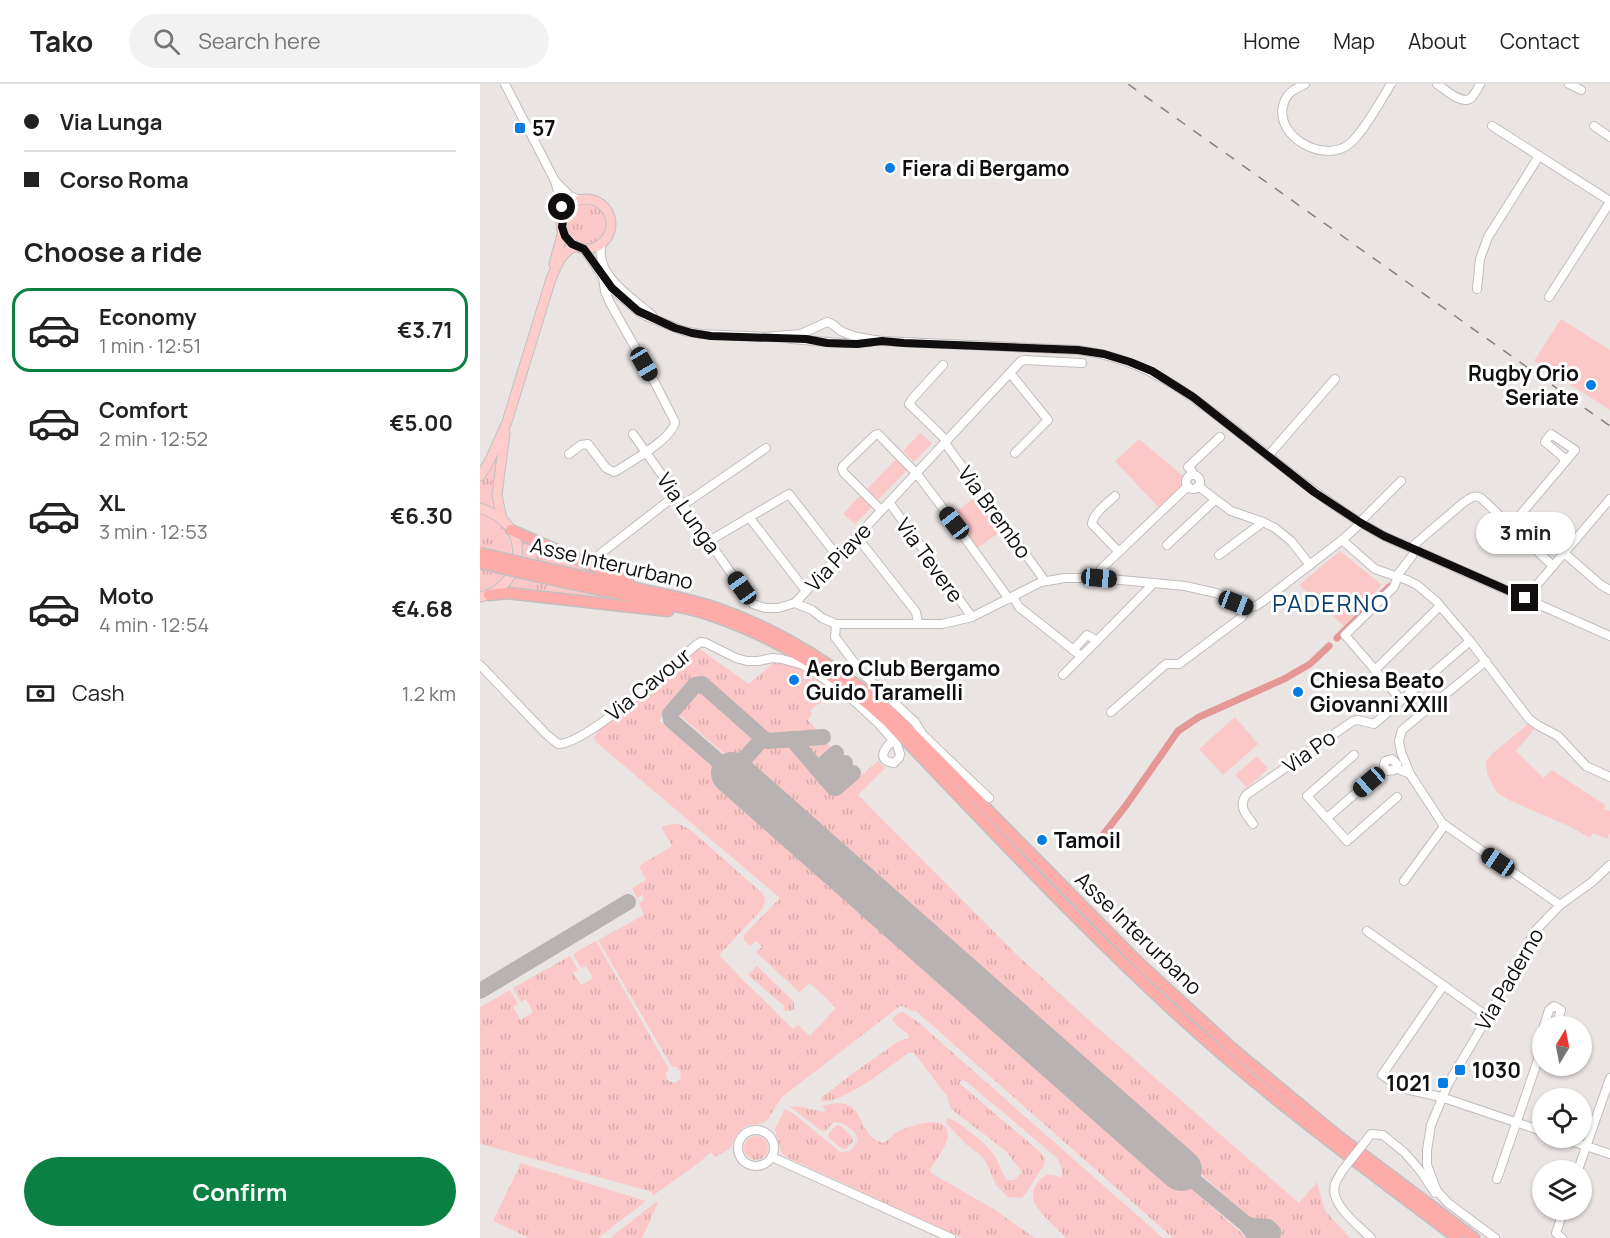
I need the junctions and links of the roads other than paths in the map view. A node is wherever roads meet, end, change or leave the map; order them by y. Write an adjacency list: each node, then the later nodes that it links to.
1 (506, 84): 12 (street, Via Lunga)
2 (1305, 84): 3 (street)
3 (1391, 84)
4 (1437, 84): 5 (street)
5 (1480, 84)
6 (1569, 84): 7 (street)
7 (1581, 90)
8 (1492, 126): 11 (street)
9 (1594, 126): 10 (street)
10 (1610, 137)
11 (1539, 156): 14 (street); 22 (street)
12 (555, 181): 13 (street, Via Lunga); 15 (street, Via Lunga)
13 (579, 200): 15 (main road); 17 (main road, Via Lunga)
14 (1610, 202): 24 (street)
15 (564, 213): 16 (main road, Via Lunga)
16 (563, 231): 18 (main road, Via Lunga); 20 (main road)
17 (602, 243): 18 (main road); 25 (street, Via Lunga)
18 (580, 247): 19 (street, Via Lunga); 20 (main road)
19 (602, 276): 21 (street, Via Lunga); 23 (street, Via Lunga)
20 (551, 279): 35 (main road)
21 (612, 288): 23 (street); 25 (street, Via Lunga)
22 (1477, 289)
23 (608, 297): 40 (street, Via Lunga)
24 (1549, 297)
25 (657, 320): 28 (street, Via Lunga)
26 (818, 327): 27 (street); 28 (street, Via Lunga); 30 (street)
27 (837, 328): 29 (street); 30 (street)
28 (763, 337): 30 (street, Via Lunga)
29 (882, 341): 30 (street, Via Lunga); 43 (street)
30 (825, 342)
31 (1082, 363): 33 (street, Via Piave)
32 (943, 364): 38 (street)
33 (1010, 373): 38 (street, Via Piave); 41 (street)
34 (1335, 379): 43 (street)
35 (507, 422): 47 (main road); 60 (main road)
36 (633, 434): 40 (street, Via Lunga)
37 (1220, 437): 46 (street)
38 (946, 442): 45 (street, Via Piave); 82 (street, Via Brembo)
39 (766, 448): 56 (street)
40 (646, 452): 42 (street, Via Lunga); 51 (street, Via Lunga)
41 (1015, 453)
42 (568, 454)
43 (1268, 456): 62 (street)
44 (1564, 462): 63 (street)
45 (916, 474): 55 (street, Via Piave); 58 (street, Via Piave); 88 (street)
46 (1191, 475): 49 (street); 50 (street)
47 (480, 476)
48 (1401, 481): 62 (street)
49 (1188, 486): 50 (street); 69 (street)
50 (1197, 486): 54 (street)
51 (676, 495): 56 (street, Via Lunga); 73 (street)
52 (1115, 496): 69 (street)
53 (1610, 499): 72 (street)
54 (1215, 500): 61 (street); 68 (street)
55 (889, 502): 58 (street, Via Piave); 93 (street, Via Tevere)
56 (683, 505): 67 (street, Via Lunga)
57 (480, 508): 60 (main road)
58 (881, 510): 65 (street, Via Piave)
59 (749, 517): 67 (street); 75 (street); 86 (street)
60 (502, 519): 64 (main road)
61 (1263, 522): 74 (street); 77 (street)
62 (1361, 523): 66 (street); 71 (street)
63 (1511, 526): 71 (street); 78 (street)
64 (511, 530): 84 (highway); 87 (main road)
65 (857, 537): 75 (street, Via Piave); 94 (street)
66 (1342, 540): 77 (street); 80 (street)
67 (708, 541): 90 (street, Via Lunga)
68 (1167, 545)
69 (1118, 551): 81 (street)
70 (480, 553): 79 (highway, Asse Interurbano, bridge)
71 (1412, 553): 80 (street); 89 (street)
72 (1564, 553): 78 (street); 85 (street)
73 (600, 554)
74 (1219, 555)
75 (838, 557): 86 (street, Via Piave)
76 (480, 563): 79 (highway, Asse Interurbano, bridge)
77 (1310, 565): 92 (street)
78 (1553, 566): 89 (street)
79 (536, 571): 84 (highway, Asse Interurbano); 99 (highway, Asse Interurbano)
80 (1398, 577): 91 (street); 104 (street)
81 (1099, 578): 82 (street); 83 (street)
82 (1045, 581): 88 (street)
83 (1154, 583): 92 (street); 97 (street)
84 (646, 590): 146 (highway, Asse Interurbano)
85 (1610, 590)
86 (806, 591): 90 (street, Via Piave)
87 (484, 596): 99 (highway)
88 (1011, 598): 93 (street); 100 (street)
89 (1525, 598): 96 (street)
90 (795, 603): 95 (street)
91 (1440, 606): 98 (street); 104 (street)
92 (1248, 607): 107 (street)
93 (972, 617): 94 (street)
94 (918, 623): 95 (street)
95 (837, 624): 113 (street)
96 (1610, 636)
97 (1096, 640): 100 (street); 101 (street)
98 (1470, 640): 102 (street); 106 (street, Via Po)
99 (786, 649): 145 (highway, Asse Interurbano)
100 (1073, 650): 101 (street)
101 (1081, 656): 105 (street)
102 (1486, 661): 110 (street); 111 (street)
103 (480, 665): 108 (street, Via Cavour)
104 (1375, 670): 106 (street)
105 (1063, 675)
106 (1401, 700): 115 (street, Via Po)
107 (1111, 712)
108 (893, 741)
109 (1353, 755): 114 (street)
110 (1410, 774): 114 (street); 116 (street)
111 (1610, 777)
112 (1397, 797): 114 (street)
113 (989, 798)
114 (1327, 818)
115 (1252, 824)
116 (1445, 825): 118 (street); 119 (street)
117 (1610, 865): 119 (street, Via Paderno)
118 (1404, 881)
119 (1560, 905): 124 (street, Via Paderno)
120 (1367, 931): 121 (street)
121 (1443, 986): 124 (street); 127 (street)
122 (1547, 1016): 123 (street)
123 (1559, 1016)
124 (1488, 1017): 127 (street, Via Paderno)
125 (1533, 1076): 128 (street)
126 (1610, 1078): 130 (street)
127 (1441, 1097): 128 (street); 132 (street, Via Paderno)
128 (1517, 1123): 129 (street); 140 (street)
129 (1532, 1128)
130 (1592, 1131)
131 (1592, 1148): 134 (street)
132 (1427, 1150): 136 (street); 137 (street, Via Paderno)
133 (1405, 1153): 136 (street, Via Paderno); 138 (street, Via Paderno); 144 (street, Via Paderno, bridge)
134 (1610, 1154)
135 (772, 1156): 135 (street); 143 (street)
136 (1416, 1159): 137 (street, Via Paderno)
137 (1427, 1165): 139 (street, Via Paderno)
138 (1422, 1173): 139 (street); 141 (street, Via Paderno)
139 (1431, 1174): 141 (street, Via Paderno)
140 (1497, 1179)
141 (1448, 1203): 147 (street, Via Paderno)
142 (1560, 1220): 148 (street)
143 (951, 1238)
144 (1371, 1238)
145 (1457, 1238)
146 (1474, 1238)
147 (1495, 1238)
148 (1562, 1238)

